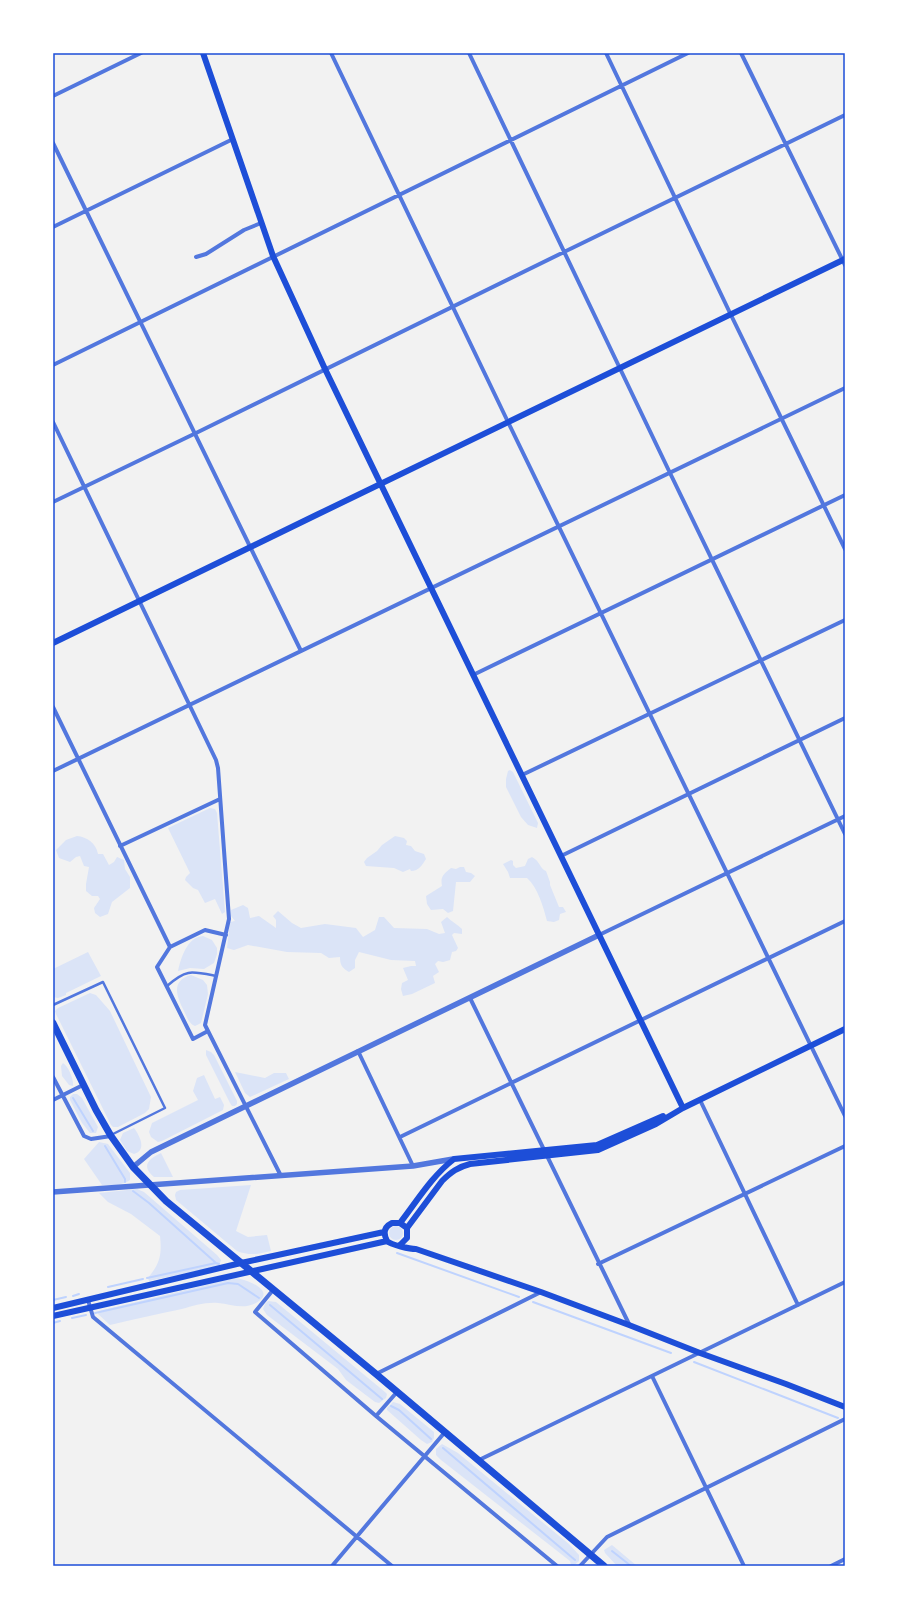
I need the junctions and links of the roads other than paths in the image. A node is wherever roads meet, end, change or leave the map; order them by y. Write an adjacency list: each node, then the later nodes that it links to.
1 (140, 53): 9 (street)
2 (202, 53): 11 (main road)
3 (332, 53): 15 (street)
4 (469, 53): 12 (street)
5 (606, 53): 8 (street)
6 (688, 53): 8 (street)
7 (742, 53): 14 (street)
8 (622, 86): 12 (street); 16 (street)
9 (53, 96)
10 (845, 115): 14 (street)
11 (233, 139): 17 (street); 18 (main road)
12 (510, 140): 15 (street); 20 (street)
13 (53, 143): 17 (street)
14 (786, 144): 16 (street); 23 (street)
15 (399, 195): 21 (street); 24 (street)
16 (675, 199): 20 (street); 25 (street)
17 (86, 211): 19 (street); 26 (street)
18 (261, 223): 21 (main road); 22 (street)
19 (53, 227)
20 (564, 252): 24 (street); 28 (street)
21 (273, 256): 26 (street); 29 (main road)
22 (196, 257)
23 (844, 261): 25 (main road)
24 (453, 307): 29 (street); 33 (street)
25 (730, 313): 28 (main road); 31 (street)
26 (140, 323): 27 (street); 34 (street)
27 (53, 365)
28 (620, 367): 33 (main road); 35 (street)
29 (325, 369): 34 (street); 36 (main road)
30 (845, 388): 31 (street)
31 (781, 418): 35 (street); 40 (street)
32 (53, 422): 37 (street)
33 (508, 422): 36 (main road); 41 (street)
34 (194, 434): 37 (street); 42 (street)
35 (670, 473): 41 (street); 44 (street)
36 (381, 484): 42 (main road); 45 (main road)
37 (84, 487): 39 (street); 46 (street)
38 (845, 495): 40 (street)
39 (53, 502)
40 (824, 505): 43 (street); 44 (street)
41 (559, 526): 45 (street); 47 (street)
42 (250, 547): 46 (main road); 50 (street)
43 (845, 549)
44 (712, 559): 47 (street); 51 (street)
45 (431, 588): 50 (street); 52 (main road)
46 (140, 601): 49 (main road); 53 (street)
47 (601, 613): 52 (street); 55 (street)
48 (845, 620): 51 (street)
49 (53, 643)
50 (301, 651): 53 (street)
51 (761, 660): 55 (street); 57 (street)
52 (473, 675): 60 (main road)
53 (190, 706): 58 (street); 62 (street)
54 (53, 707): 58 (street)
55 (650, 714): 60 (street); 61 (street)
56 (845, 718): 57 (street)
57 (800, 740): 61 (street); 64 (street)
58 (78, 759): 59 (street); 66 (street)
59 (53, 771)
60 (522, 775): 67 (main road)
61 (688, 794): 67 (street); 68 (street)
62 (220, 799): 66 (street); 70 (street)
63 (845, 816): 64 (street)
64 (838, 820): 65 (street); 68 (street)
65 (845, 834)
66 (120, 846): 72 (street)
67 (561, 856): 71 (main road)
68 (727, 874): 71 (street); 73 (street)
69 (845, 921): 73 (street)
70 (226, 935): 72 (street); 74 (street)
71 (599, 936): 76 (street); 78 (main road)
72 (170, 948): 75 (street)
73 (768, 958): 78 (street); 82 (street)
74 (216, 976): 75 (lane); 81 (street)
75 (167, 986): 81 (street)
76 (470, 998): 83 (street); 85 (street)
77 (53, 1005): 93 (lane)
78 (640, 1021): 85 (street); 91 (main road)
79 (53, 1023): 86 (main road)
80 (845, 1030): 82 (main road)
81 (208, 1031): 90 (street)
82 (811, 1046): 89 (main road); 92 (street)
83 (358, 1051): 90 (street); 94 (street)
84 (53, 1077): 87 (street)
85 (511, 1083): 94 (street); 96 (street)
86 (83, 1085): 87 (street); 93 (main road)
87 (62, 1095): 88 (street); 93 (street)
88 (53, 1100)
89 (700, 1100): 91 (main road); 103 (street)
90 (246, 1106): 99 (street); 100 (street)
91 (683, 1108): 96 (main road)
92 (845, 1116)
93 (111, 1136): 99 (main road)
94 (400, 1137): 98 (street)
95 (845, 1146): 103 (street)
96 (544, 1153): 97 (main road); 105 (main road); 112 (street)
97 (454, 1159): 98 (street); 104 (main road)
98 (413, 1166): 100 (street)
99 (133, 1167): 101 (main road)
100 (281, 1176): 101 (street)
101 (151, 1185): 102 (street); 111 (main road)
102 (53, 1192)
103 (746, 1193): 112 (street); 118 (street)
104 (400, 1222): 105 (main road); 106 (main road)
105 (407, 1228): 107 (main road)
106 (384, 1232): 108 (main road); 111 (main road)
107 (407, 1238): 109 (main road); 110 (main road)
108 (387, 1241): 109 (main road); 113 (main road)
109 (400, 1245): 110 (main road)
110 (416, 1249): 116 (main road)
111 (241, 1263): 113 (main road); 117 (main road)
112 (598, 1264): 122 (street)
113 (250, 1271): 115 (main road); 119 (main road)
114 (845, 1282): 118 (street)
115 (273, 1290): 124 (main road); 128 (street)
116 (541, 1292): 122 (main road); 124 (street)
117 (88, 1300): 119 (street); 120 (main road)
118 (798, 1305): 123 (street)
119 (90, 1307): 121 (main road); 134 (street)
120 (53, 1308)
121 (53, 1316)
122 (629, 1325): 123 (main road)
123 (700, 1354): 125 (street); 127 (main road)
124 (376, 1374): 126 (main road)
125 (652, 1376): 132 (street); 133 (street)
126 (397, 1392): 128 (street); 130 (main road)
127 (845, 1407)
128 (376, 1416): 131 (street)
129 (845, 1419): 133 (street)
130 (445, 1432): 131 (street); 132 (main road)
131 (425, 1457): 134 (street); 139 (street)
132 (479, 1460): 135 (main road)
133 (706, 1488): 135 (street); 142 (street)
134 (357, 1537): 137 (street); 138 (street)
135 (590, 1554): 140 (street); 141 (main road)
136 (845, 1559): 143 (street)
137 (332, 1566)
138 (392, 1566)
139 (557, 1566)
140 (580, 1566)
141 (604, 1566)
142 (744, 1566)
143 (831, 1566)

